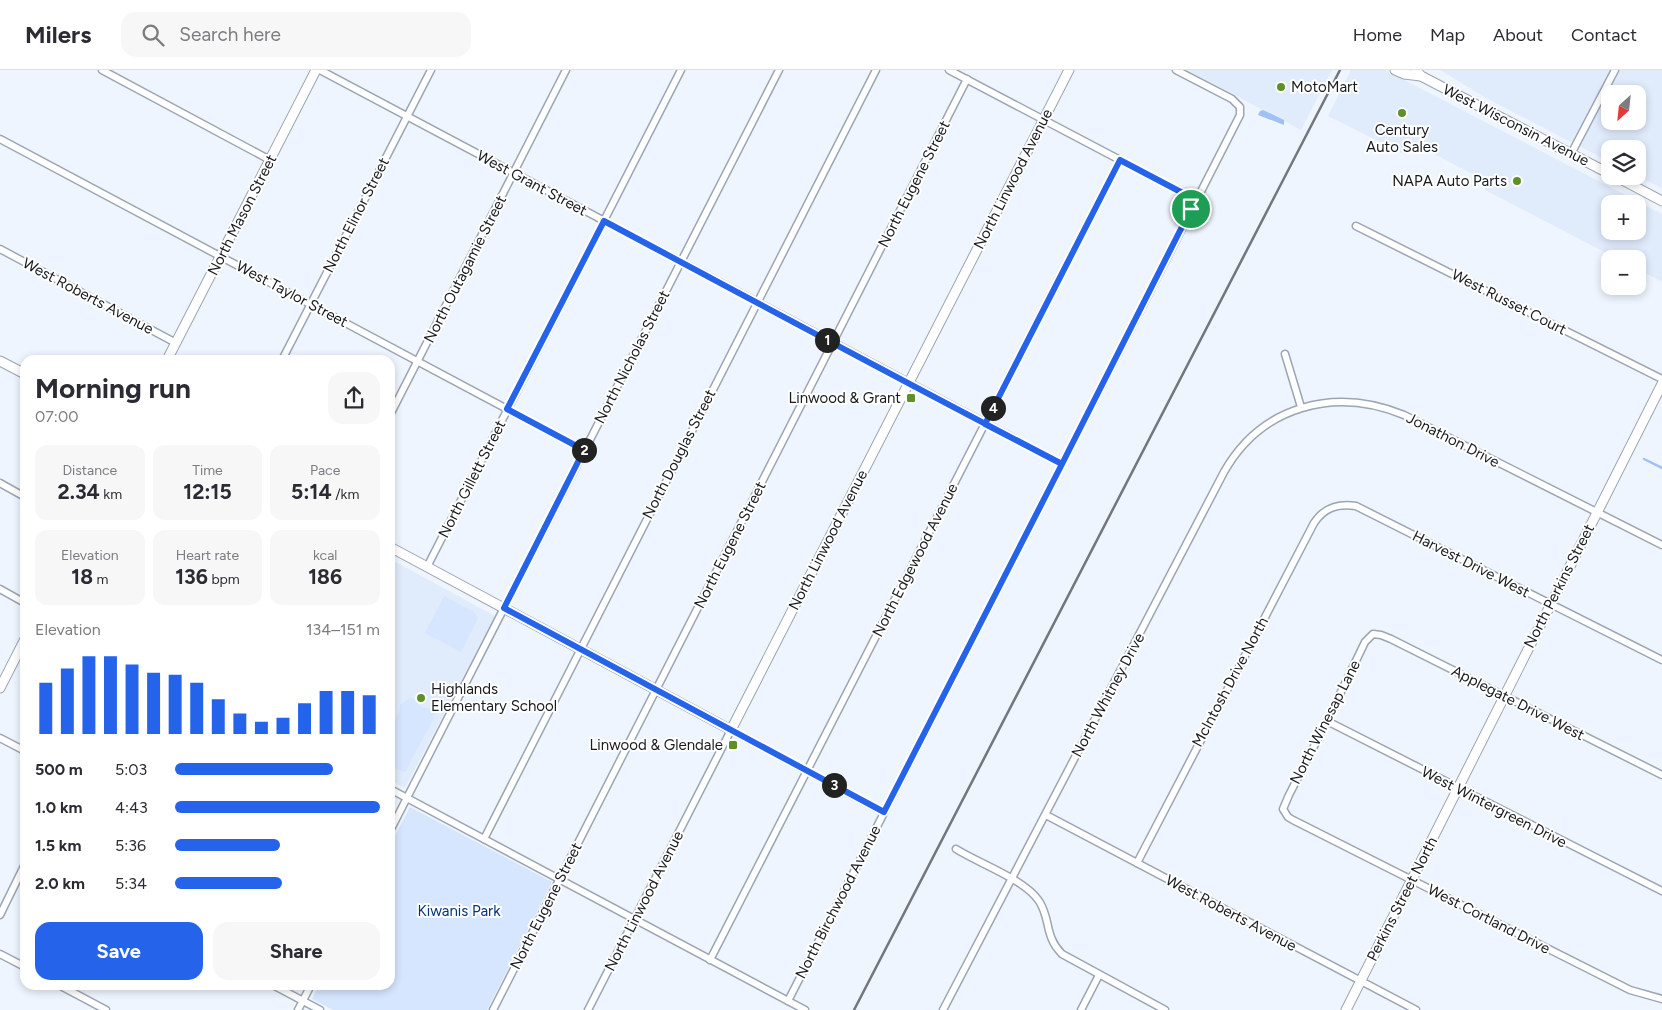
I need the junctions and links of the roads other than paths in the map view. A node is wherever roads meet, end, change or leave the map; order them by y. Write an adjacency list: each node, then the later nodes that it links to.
1 (102, 70): 20 (street)
2 (316, 70): 20 (street, North Mason Street)
3 (320, 70): 16 (street, West Grant Street)
4 (431, 70): 16 (street, North Elinor Street)
5 (566, 70): 23 (street, North Outagamie Street)
6 (681, 70): 27 (street, North Gillett Street)
7 (778, 70): 31 (street, North Nicholas Street)
8 (876, 70): 32 (street, North Douglas Street)
9 (949, 70): 15 (street)
10 (1069, 70): 17 (street, North Linwood Avenue)
11 (1176, 70): 25 (street, North Birchwood Avenue)
12 (1395, 70): 14 (street, West Wisconsin Avenue)
13 (1615, 70): 19 (street)
14 (1419, 73): 19 (street, West Wisconsin Avenue)
15 (967, 79): 17 (street); 35 (street, North Eugene Street)
16 (407, 116): 23 (street, West Grant Street); 33 (street, North Elinor Street)
17 (1043, 120): 21 (street); 43 (street, North Linwood Avenue)
18 (0, 139): 30 (street, West Taylor Street)
19 (1571, 154): 22 (street, West Wisconsin Avenue)
20 (270, 160): 30 (street, North Mason Street)
21 (1120, 160): 25 (street); 48 (street, North Edgewood Avenue)
22 (1601, 169)
23 (514, 173): 27 (street, West Grant Street); 40 (street, North Outagamie Street)
24 (1632, 185): 26 (street)
25 (1196, 200): 50 (street, North Birchwood Avenue)
26 (1662, 201)
27 (604, 221): 31 (street, West Grant Street); 47 (street, North Gillett Street)
28 (1356, 226): 42 (street, West Russet Court)
29 (0, 249): 34 (street, West Roberts Avenue)
30 (220, 257): 33 (street, West Taylor Street); 34 (street, North Mason Street)
31 (680, 262): 32 (street, West Grant Street); 49 (street, North Nicholas Street)
32 (756, 303): 35 (street, West Grant Street); 64 (street, North Douglas Street)
33 (311, 304): 38 (street, North Elinor Street); 40 (street, West Taylor Street)
34 (176, 343): 37 (street, North Mason Street)
35 (833, 343): 43 (street, West Grant Street); 67 (street, North Eugene Street)
36 (1285, 354): 46 (street)
37 (170, 355)
38 (285, 355)
39 (0, 361): 41 (street)
40 (417, 361): 45 (street, North Outagamie Street); 47 (street, West Taylor Street)
41 (20, 371)
42 (1662, 379)
43 (908, 384): 48 (street, West Grant Street); 70 (street, North Linwood Avenue)
44 (1662, 384): 54 (street, North Perkins Street)
45 (395, 405)
46 (1301, 407): 54 (street, Jonathon Drive); 80 (street, North Whitney Drive)
47 (507, 409): 49 (street, West Taylor Street); 57 (street, North Gillett Street)
48 (985, 424): 50 (street, West Grant Street); 73 (street, North Edgewood Avenue)
49 (584, 450): 61 (street, North Nicholas Street)
50 (1062, 464): 78 (street, North Birchwood Avenue)
51 (0, 483): 52 (street)
52 (20, 494)
53 (1331, 507): 60 (street, Harvest Drive West); 84 (street, McIntosh Drive North)
54 (1596, 512): 55 (street, Jonathon Drive); 60 (street, North Perkins Street)
55 (1662, 545)
56 (395, 550): 57 (street)
57 (427, 567): 61 (street)
58 (0, 589): 59 (street)
59 (20, 600)
60 (1550, 604): 65 (street, Harvest Drive West); 68 (street, North Perkins Street)
61 (504, 608): 64 (street); 77 (street, North Nicholas Street)
62 (1373, 634): 68 (street, Applegate Drive West); 69 (street, North Winesap Lane)
63 (20, 649): 66 (street)
64 (580, 650): 67 (street); 82 (street, North Douglas Street)
65 (1662, 660)
66 (0, 688)
67 (656, 689): 70 (street); 86 (street, North Eugene Street)
68 (1504, 696): 74 (street, Applegate Drive West); 75 (street, North Perkins Street)
69 (1327, 721): 75 (street, West Wintergreen Drive); 79 (street, North Winesap Lane)
70 (731, 730): 73 (street); 91 (street, North Linwood Avenue)
71 (0, 738): 72 (street)
72 (20, 748)
73 (807, 771): 78 (street); 93 (street, North Edgewood Avenue)
74 (1662, 775)
75 (1458, 789): 88 (street, Perkins Street North); 89 (street, West Wintergreen Drive)
76 (395, 792): 77 (street)
77 (407, 798): 81 (street, North Nicholas Street); 82 (street)
78 (884, 812): 102 (street, North Birchwood Avenue)
79 (1285, 813): 88 (street, West Cortland Drive)
80 (1046, 815): 84 (street, West Roberts Avenue); 87 (street, North Whitney Drive)
81 (395, 821)
82 (484, 839): 86 (street)
83 (956, 849): 87 (street)
84 (1137, 863): 96 (street, West Roberts Avenue)
85 (20, 874): 90 (street)
86 (560, 879): 91 (street); 106 (street, North Eugene Street)
87 (1011, 879): 95 (street); 109 (street, North Whitney Drive)
88 (1411, 880): 96 (street, Perkins Street North); 100 (street, West Cortland Drive)
89 (1662, 891)
90 (0, 915)
91 (635, 920): 93 (street); 107 (street, North Linwood Avenue)
92 (0, 954): 94 (street)
93 (710, 960): 102 (street)
94 (20, 964)
95 (1099, 975): 110 (street); 111 (street)
96 (1361, 981): 112 (street, Perkins Street North); 113 (street, West Roberts Avenue)
97 (68, 990): 103 (street)
98 (282, 990): 101 (street)
99 (308, 990): 101 (street)
100 (1662, 999)
101 (303, 1001): 104 (street); 105 (street)
102 (788, 1001): 108 (street)
103 (106, 1010)
104 (298, 1010)
105 (320, 1010)
106 (493, 1010)
107 (588, 1010)
108 (805, 1010)
109 (943, 1010)
110 (1081, 1010)
111 (1165, 1010)
112 (1346, 1010)
113 (1416, 1010)

